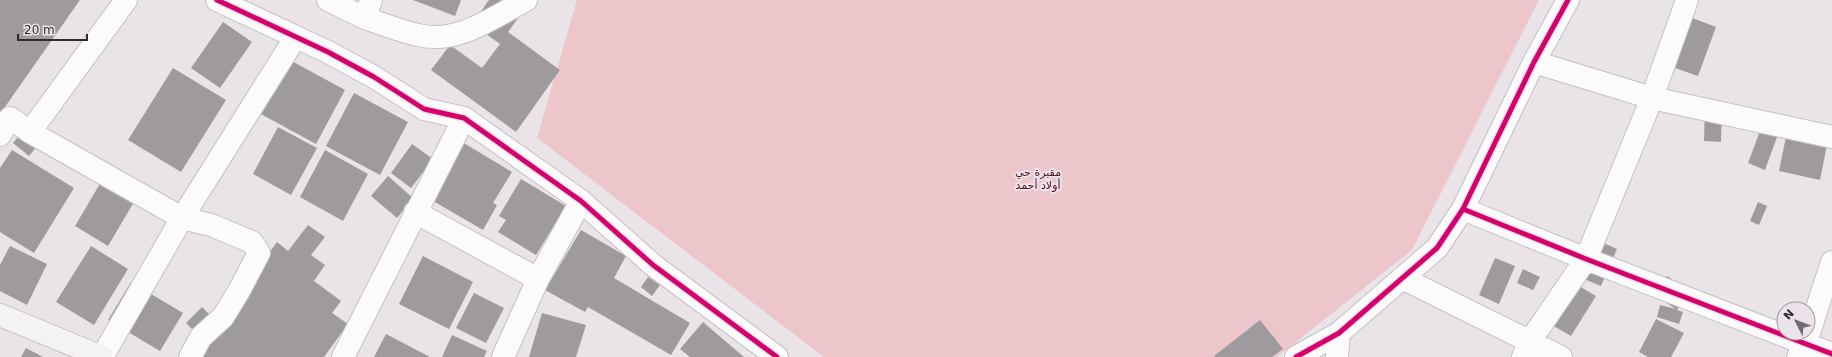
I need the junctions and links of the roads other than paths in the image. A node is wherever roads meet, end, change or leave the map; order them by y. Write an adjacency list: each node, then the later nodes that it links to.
1 (126, 0): 12 (street)
2 (217, 0): 8 (street)
3 (328, 0): 7 (street)
4 (526, 0): 7 (street)
5 (1568, 0): 9 (street)
6 (1687, 0): 10 (street)
7 (368, 9)
8 (295, 38): 11 (street); 18 (street)
9 (1534, 62): 10 (street); 16 (street)
10 (1652, 98): 14 (street); 19 (street)
11 (464, 118): 15 (street); 17 (street)
12 (30, 132): 13 (street); 18 (street)
13 (0, 135)
14 (1832, 137)
15 (581, 200): 22 (street); 32 (street)
16 (1463, 208): 19 (street); 21 (street)
17 (415, 212): 22 (street); 30 (street)
18 (182, 218): 28 (street); 29 (street)
19 (1586, 259): 25 (street); 26 (street)
20 (1832, 262): 26 (street)
21 (1402, 278): 24 (street); 25 (street)
22 (538, 279): 31 (street)
23 (0, 315): 28 (main road)
24 (1339, 333): 33 (street); 34 (street)
25 (1526, 349): 35 (street)
26 (1802, 351): 27 (street)
27 (1832, 354)
28 (102, 357)
29 (190, 357)
30 (344, 357)
31 (503, 357)
32 (777, 357)
33 (1296, 357)
34 (1337, 357)
35 (1561, 357)

